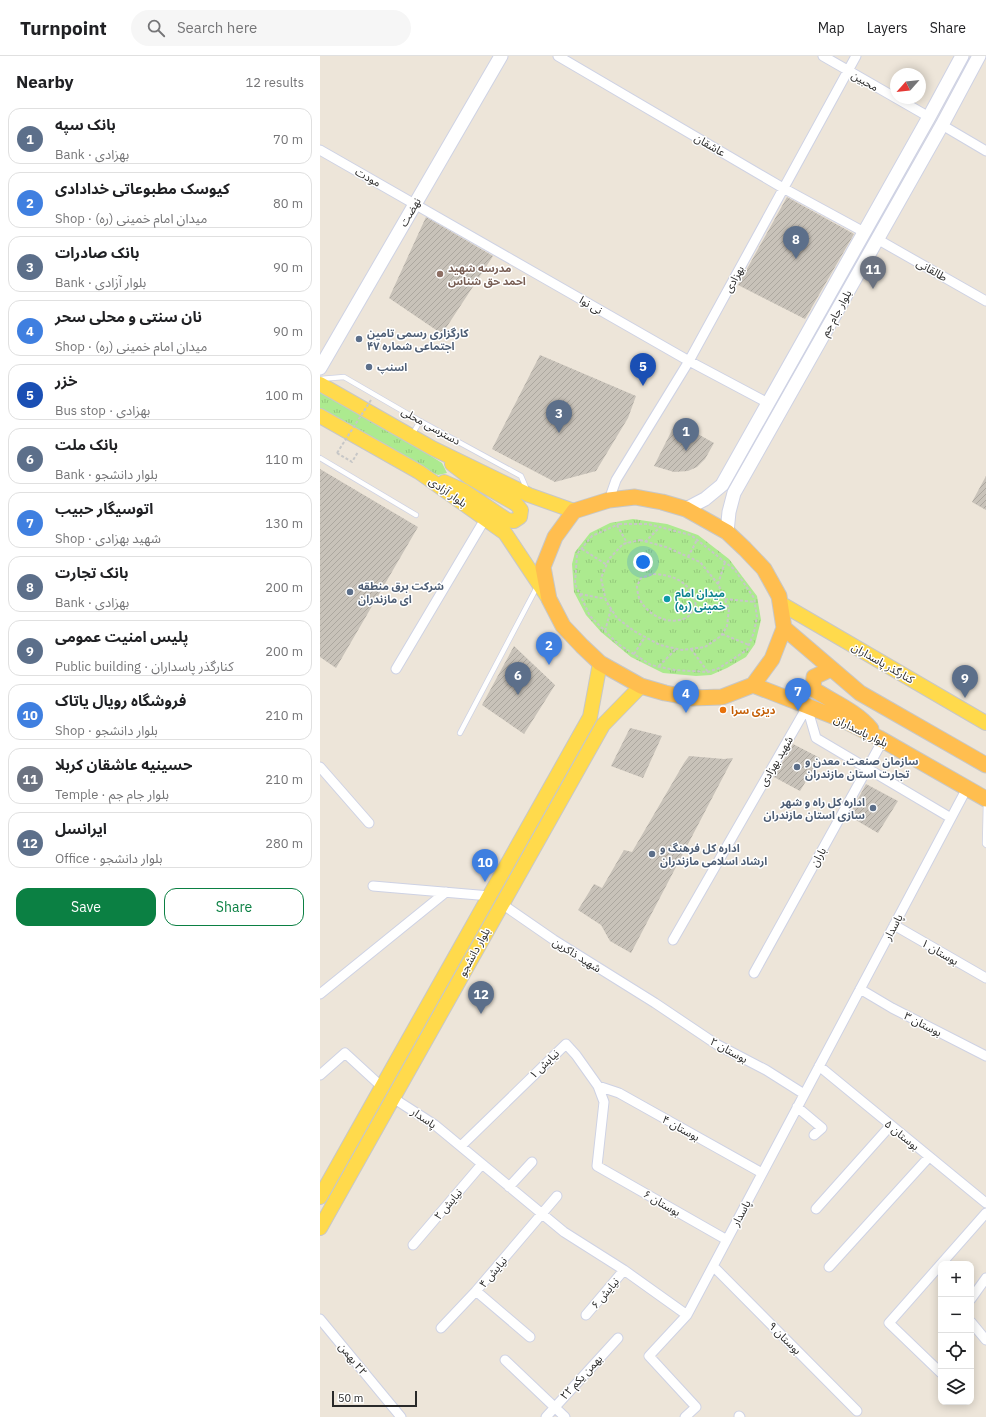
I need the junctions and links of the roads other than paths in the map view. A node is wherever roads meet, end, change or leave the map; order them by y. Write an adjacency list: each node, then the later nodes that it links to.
1 (501, 56): 13 (main road, نهضت)
2 (558, 56): 12 (street, عاشقان)
3 (823, 56): 7 (street, محبین)
4 (856, 56): 7 (street, بهزادی)
5 (962, 56): 8 (main road, بلوار جام جم)
6 (979, 56): 9 (main road, بلوار جام جم)
7 (849, 71): 8 (street, محبین); 12 (street, بهزادی)
8 (929, 117): 14 (main road, بلوار جام جم)
9 (942, 125): 11 (street); 15 (main road, بلوار جام جم)
10 (320, 150): 13 (street, مودت)
11 (986, 151)
12 (783, 188): 14 (street, عاشقان); 17 (street, بهزادی)
13 (415, 204): 17 (street, نی نوا); 18 (main road, نهضت)
14 (864, 232): 19 (main road, بلوار جام جم)
15 (877, 239): 16 (street, طالقانی); 20 (main road, بلوار جام جم)
16 (986, 301)
17 (689, 361): 23 (street, نی نوا); 31 (street, بهزادی)
18 (320, 368)
19 (786, 370): 20 (main road); 23 (main road, بلوار جام جم)
20 (799, 378): 36 (main road, بلوار جام جم)
21 (320, 379): 25 (lane, دسترسی محلی)
22 (320, 384): 26 (main road)
23 (768, 403): 32 (main road, بلوار جام جم)
24 (320, 416): 29 (main road, بلوار آزادی)
25 (420, 421): 26 (lane); 30 (lane, دسترسی محلی)
26 (411, 436): 27 (main road)
27 (432, 448): 29 (main road); 30 (main road)
28 (320, 458): 34 (lane)
29 (419, 472): 35 (main road, بلوار آزادی)
30 (529, 495): 33 (main road)
31 (609, 500): 32 (highway); 33 (highway)
32 (686, 509): 36 (highway)
33 (574, 510): 38 (highway)
34 (416, 515)
35 (485, 519): 37 (main road, بلوار آزادی); 42 (street)
36 (727, 532): 39 (highway)
37 (538, 584): 38 (main road, بلوار آزادی); 48 (lane)
38 (549, 599): 41 (highway)
39 (780, 603): 40 (highway); 47 (main road, کنارگذر پاسداران)
40 (784, 628): 43 (highway); 44 (highway)
41 (600, 663): 45 (highway); 60 (main road, بلوار دانشجو)
42 (396, 668)
43 (831, 669): 49 (highway); 50 (highway)
44 (753, 684): 45 (highway); 46 (highway, بلوار پاسداران)
45 (641, 686): 61 (main road, بلوار دانشجو)
46 (807, 706): 49 (highway, بلوار پاسداران); 52 (street); 63 (street, شهید بهزادی)
47 (986, 723)
48 (460, 733)
49 (881, 739): 52 (street, باران); 53 (highway, بلوار پاسداران)
50 (986, 765)
51 (320, 767): 56 (street)
52 (867, 768): 55 (street); 64 (street, باران)
53 (967, 788): 54 (highway, بلوار پاسداران); 55 (street, پاسدار)
54 (986, 799): 57 (lane)
55 (951, 818): 62 (street, پاسدار)
56 (369, 823)
57 (986, 845)
58 (373, 886): 59 (street)
59 (446, 892): 60 (street); 67 (street)
60 (490, 896): 73 (main road, بلوار دانشجو)
61 (502, 904): 68 (street, شهید ذاکرین); 75 (main road, بلوار دانشجو)
62 (894, 925): 65 (street, بوستان ۱); 66 (street, پاسدار)
63 (673, 940)
64 (754, 973)
65 (986, 978)
66 (860, 989): 69 (street, بوستان ۳); 70 (street, پاسدار)
67 (320, 994)
68 (655, 1003): 74 (street, بوستان ۲)
69 (986, 1056)
70 (819, 1066): 74 (street, پاسدار); 77 (street, بوستان ۵)
71 (320, 1075): 73 (street)
72 (598, 1086): 79 (street, نیایش ۱); 83 (street, نیایش ۱); 84 (street, بوستان ۴)
73 (382, 1087): 87 (main road, بلوار دانشجو)
74 (804, 1094): 76 (street, پاسدار)
75 (393, 1098): 79 (street, پاسدار); 92 (main road, بلوار دانشجو)
76 (797, 1107): 78 (street); 84 (street, پاسدار)
77 (891, 1126): 80 (street, بوستان ۵); 89 (street)
78 (814, 1135)
79 (461, 1146): 82 (street, پاسدار)
80 (929, 1157): 88 (street, بوستان ۵); 96 (street)
81 (532, 1162): 85 (street)
82 (482, 1164): 85 (street, پاسدار); 94 (street, نیایش ۲)
83 (597, 1166): 93 (street, بوستان ۶)
84 (762, 1174): 93 (street, پاسدار)
85 (509, 1187): 91 (street, پاسدار)
86 (558, 1196): 91 (street, نیایش ۴)
87 (320, 1197)
88 (986, 1203)
89 (816, 1209)
90 (986, 1213): 110 (street)
91 (542, 1214): 97 (street, پاسدار); 99 (street, نیایش ۴)
92 (320, 1228)
93 (727, 1240): 95 (street, پاسدار)
94 (413, 1245)
95 (713, 1266): 102 (street, پاسدار); 112 (street, بوستان ۹)
96 (830, 1266)
97 (624, 1270): 101 (street, نیایش ۶); 102 (street, پاسدار)
98 (986, 1278): 100 (street)
99 (476, 1291): 105 (street, نیایش ۴); 106 (street)
100 (972, 1297)
101 (586, 1315)
102 (687, 1315): 116 (street)
103 (320, 1319): 113 (street, ٢٢ بهمن)
104 (974, 1326): 108 (street)
105 (441, 1328)
106 (530, 1337)
107 (618, 1338): 111 (street, ۲۲ بهمن یکم)
108 (986, 1340)
109 (505, 1360): 111 (street)
110 (938, 1370)
111 (554, 1406): 114 (street, ۲۲ بهمن یکم); 115 (street)
112 (857, 1411)
113 (401, 1417)
114 (546, 1417)
115 (565, 1417)
116 (685, 1417)

